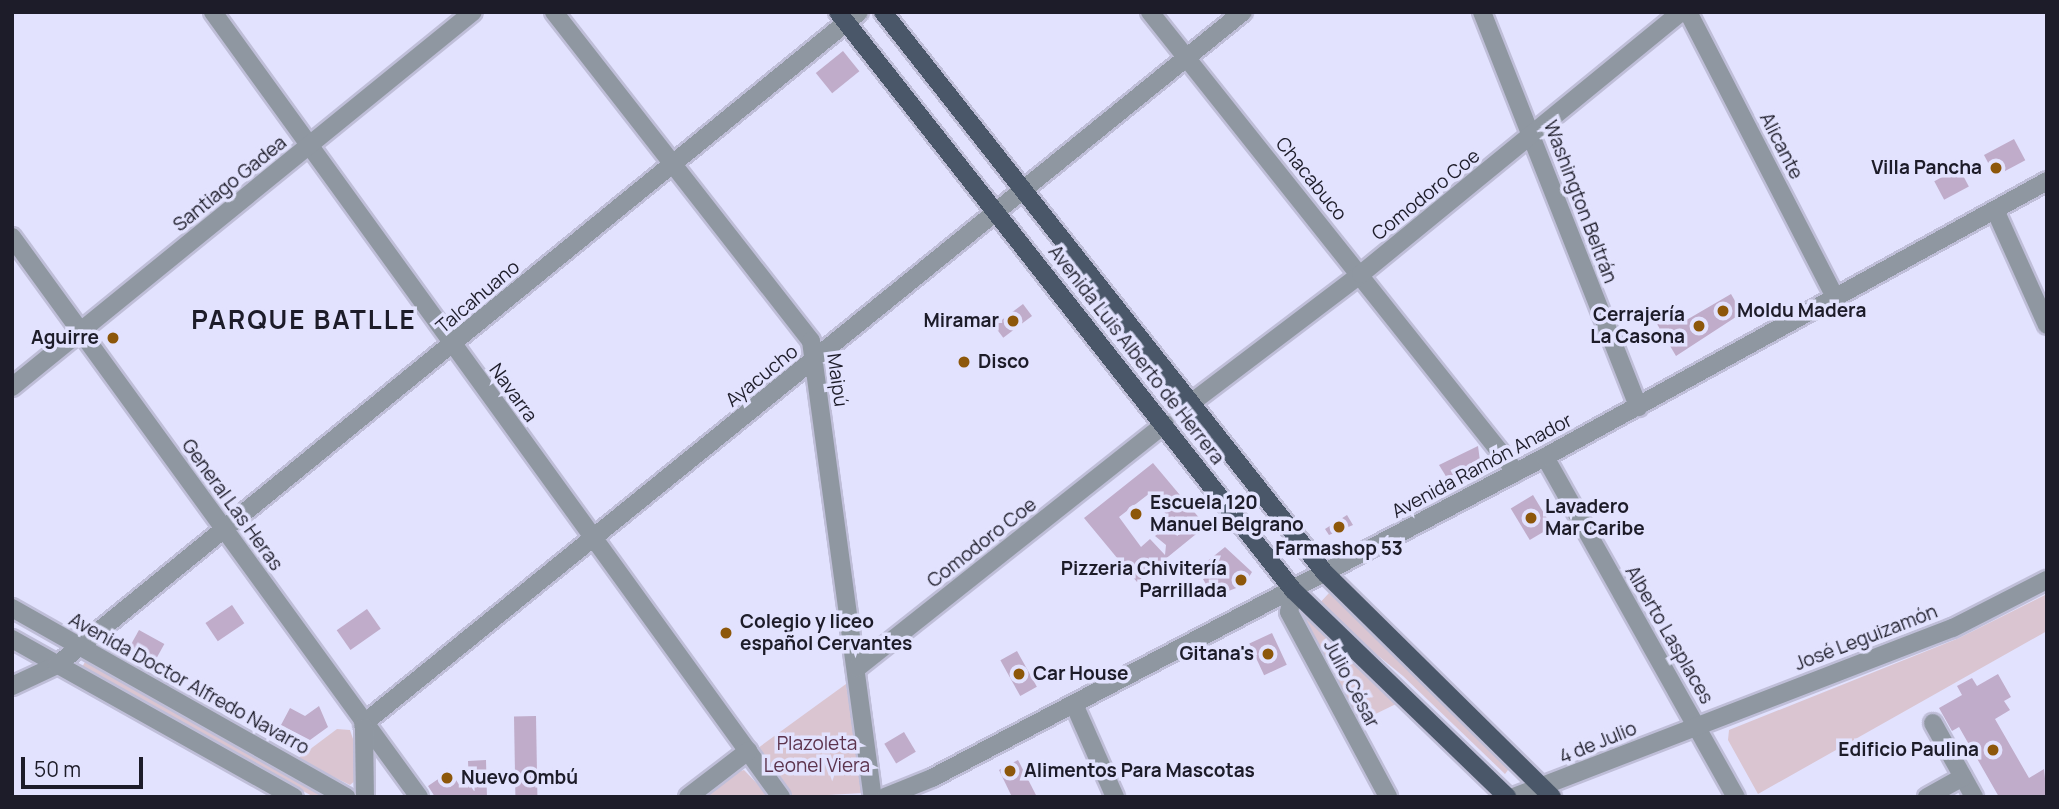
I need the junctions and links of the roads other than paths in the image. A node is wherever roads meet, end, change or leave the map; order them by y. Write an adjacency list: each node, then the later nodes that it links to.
1 (214, 12): 13 (street, Navarra)
2 (472, 12): 13 (street, Santiago Gadea)
3 (554, 12): 14 (street, Maipú)
4 (883, 12): 16 (main road, Avenida Luis Alberto de Herrera)
5 (1150, 12): 11 (street, Chacabuco)
6 (1243, 12): 11 (street, Ayacucho)
7 (1482, 12): 12 (street, Washington Beltrán)
8 (1681, 12): 12 (street, Comodoro Coe)
9 (1688, 12): 21 (street, Alicante)
10 (848, 15): 14 (street, Talcahuano); 18 (main road, Avenida Luis Alberto de Herrera)
11 (1185, 59): 16 (street, Ayacucho); 20 (street, Chacabuco)
12 (1532, 137): 20 (street, Comodoro Coe); 28 (street, Washington Beltrán)
13 (312, 145): 23 (street, Santiago Gadea); 24 (street, Navarra)
14 (673, 162): 24 (street, Talcahuano); 25 (street, Maipú)
15 (2047, 181): 17 (street, Avenida Ramón Anador)
16 (1024, 192): 18 (street, Ayacucho); 27 (main road, Avenida Luis Alberto de Herrera)
17 (1995, 210): 21 (street, Avenida Ramón Anador); 22 (street)
18 (998, 213): 25 (street, Ayacucho); 29 (main road, Avenida Luis Alberto de Herrera)
19 (12, 237): 23 (street, General Las Heras)
20 (1361, 274): 27 (street, Comodoro Coe); 31 (street, Chacabuco)
21 (1836, 299): 28 (street, Avenida Ramón Anador)
22 (2047, 325)
23 (80, 332): 26 (street, Santiago Gadea); 32 (street, General Las Heras)
24 (453, 345): 32 (street, Talcahuano); 33 (street, Navarra)
25 (814, 362): 33 (street, Ayacucho); 41 (street, Maipú)
26 (12, 387)
27 (1191, 404): 34 (main road, Avenida Luis Alberto de Herrera)
28 (1638, 407): 30 (street, Avenida Ramón Anador)
29 (1165, 424): 36 (main road, Avenida Luis Alberto de Herrera); 41 (street, Comodoro Coe)
30 (1545, 457): 31 (street, Avenida Ramón Anador); 46 (street, Alberto Lasplaces)
31 (1516, 472): 34 (street, Avenida Ramón Anador)
32 (226, 531): 39 (street, Talcahuano); 45 (street, General Las Heras)
33 (593, 538): 45 (street, Ayacucho); 47 (street, Navarra)
34 (1325, 573): 36 (street, Avenida Ramón Anador); 50 (main road, Avenida Luis Alberto de Herrera)
35 (2047, 580): 46 (street, José Leguizamón)
36 (1293, 590): 43 (street, Avenida Ramón Anador); 61 (street, Julio César); 62 (main road, Avenida Luis Alberto de Herrera)
37 (12, 608): 39 (street, Avenida Doctor Alfredo Navarro)
38 (12, 639): 40 (street)
39 (77, 647): 40 (street, Talcahuano); 52 (street, Avenida Doctor Alfredo Navarro)
40 (57, 665): 42 (street, Talcahuano); 51 (street)
41 (857, 668): 57 (street, Maipú)
42 (12, 686)
43 (1074, 704): 49 (street, Avenida Ramón Anador); 60 (street)
44 (1933, 723): 48 (street)
45 (363, 724): 53 (street); 54 (street, General Las Heras)
46 (1696, 725): 50 (street, 4 de Julio); 64 (street, Alberto Lasplaces)
47 (748, 751): 55 (street); 56 (street, Navarra)
48 (1963, 777): 65 (street); 66 (street)
49 (932, 778): 58 (street, Avenida Ramón Anador); 59 (street, Avenida Ramón Anador)
50 (1547, 792): 63 (street, 4 de Julio)
51 (294, 797)
52 (346, 797)
53 (365, 797)
54 (419, 797)
55 (688, 797)
56 (781, 797)
57 (873, 797)
58 (885, 797)
59 (910, 797)
60 (1115, 797)
61 (1388, 797)
62 (1507, 797)
63 (1514, 797)
64 (1736, 797)
65 (1927, 797)
66 (1974, 797)

